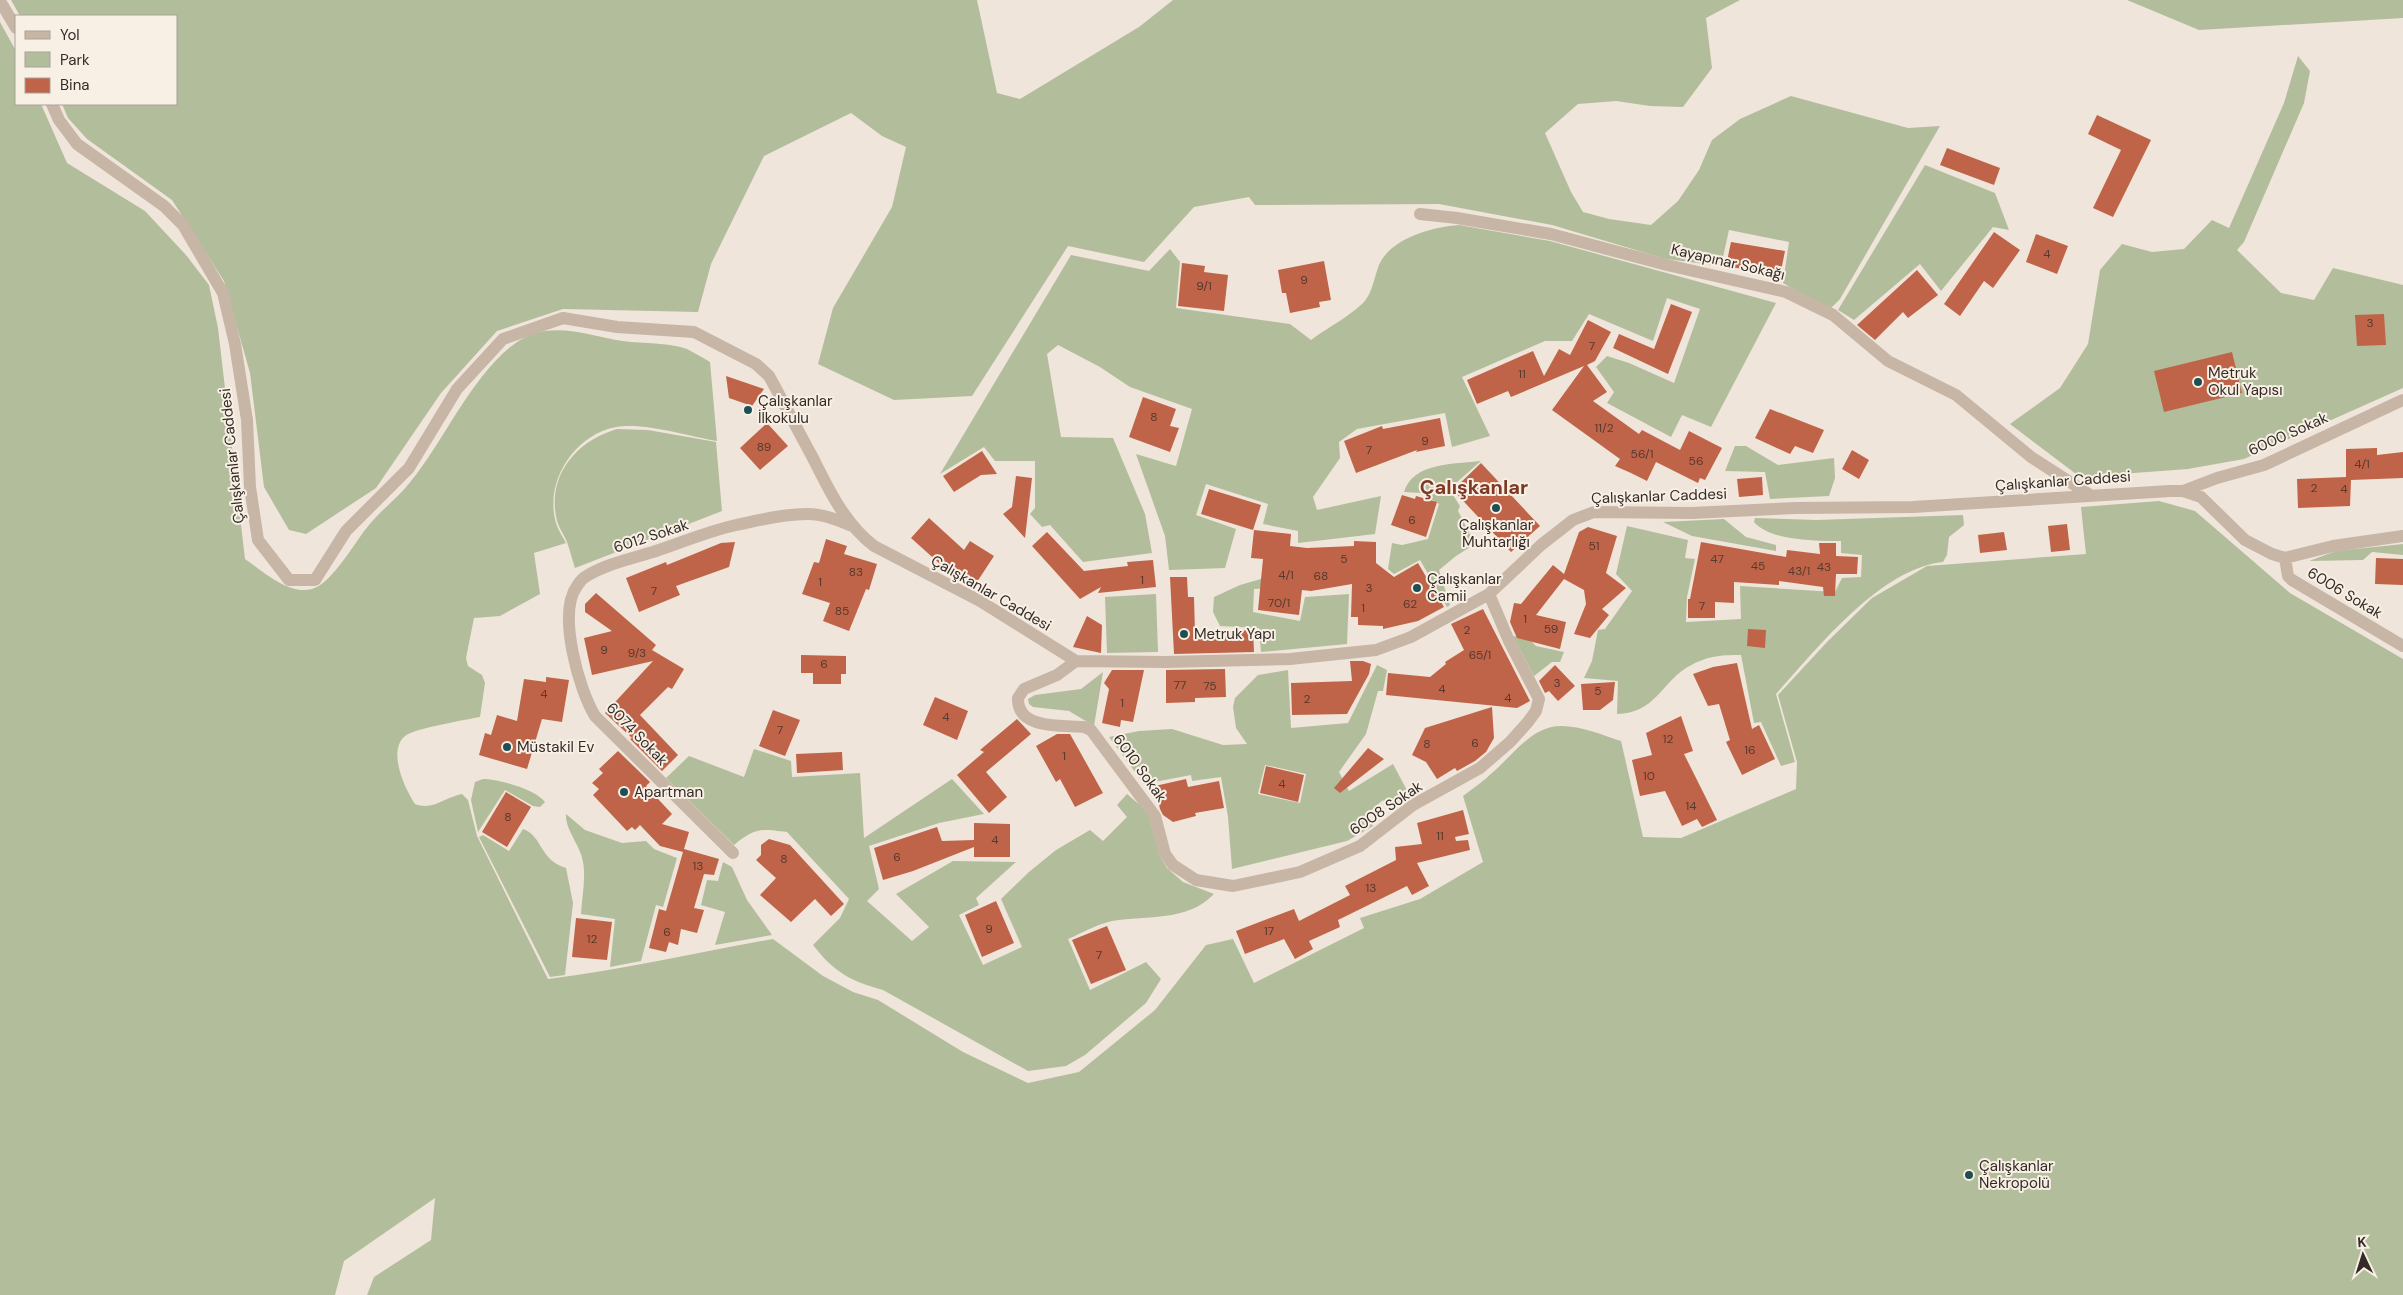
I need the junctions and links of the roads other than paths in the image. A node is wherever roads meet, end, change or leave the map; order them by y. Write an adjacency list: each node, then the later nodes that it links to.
1 (0, 1): 2 (street)
2 (15, 26)
3 (52, 105): 8 (street, Çalışkanlar Caddesi)
4 (1420, 214): 7 (street, Kayapınar Sokağı)
5 (2403, 400): 6 (street, 6000 Sokak)
6 (2183, 491): 7 (street, Çalışkanlar Caddesi); 10 (street, Çalışkanlar Caddesi)
7 (2090, 495): 11 (street, Çalışkanlar Caddesi)
8 (852, 526): 13 (street, Çalışkanlar Caddesi); 14 (street, 6012 Sokak)
9 (2403, 536): 10 (street)
10 (2285, 558): 12 (street, 6006 Sokak)
11 (1488, 594): 13 (street, Çalışkanlar Caddesi); 16 (street, 6008 Sokak)
12 (2403, 646)
13 (1076, 661): 16 (street, 6010 Sokak)
14 (584, 697): 15 (street, 6074 Sokak)
15 (733, 853)
16 (1246, 884)

